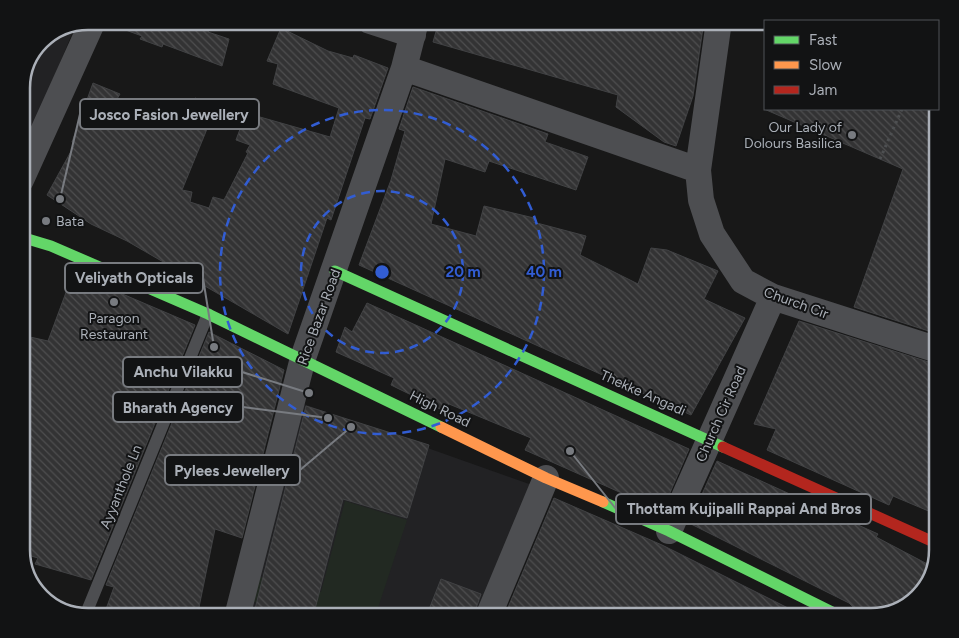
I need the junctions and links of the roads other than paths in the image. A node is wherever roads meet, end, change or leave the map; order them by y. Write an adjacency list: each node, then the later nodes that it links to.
1 (89, 30): 5 (street)
2 (414, 30): 4 (street, Rice Bazar Road)
3 (718, 30): 6 (street, Church Cir)
4 (404, 68): 6 (street); 8 (street, Rice Bazar Road)
5 (30, 159)
6 (698, 170): 9 (street, Church Cir)
7 (30, 240): 10 (main road, High Road)
8 (335, 271): 12 (street, Rice Bazar Road); 13 (main road, Thekke Angadi)
9 (773, 297): 11 (street, Church Cir); 13 (street, Church Cir Road)
10 (208, 314): 12 (main road, High Road); 17 (lane, Ayyanthole Ln)
11 (929, 347)
12 (303, 358): 14 (main road, High Road); 18 (street, Rice Bazar Road)
13 (710, 439): 15 (street, Church Cir Road); 16 (main road, Thekke Angadi)
14 (546, 478): 15 (main road, High Road); 19 (street)
15 (669, 531): 20 (main road, High Road)
16 (929, 540)
17 (88, 608)
18 (239, 608)
19 (492, 608)
20 (809, 608)

